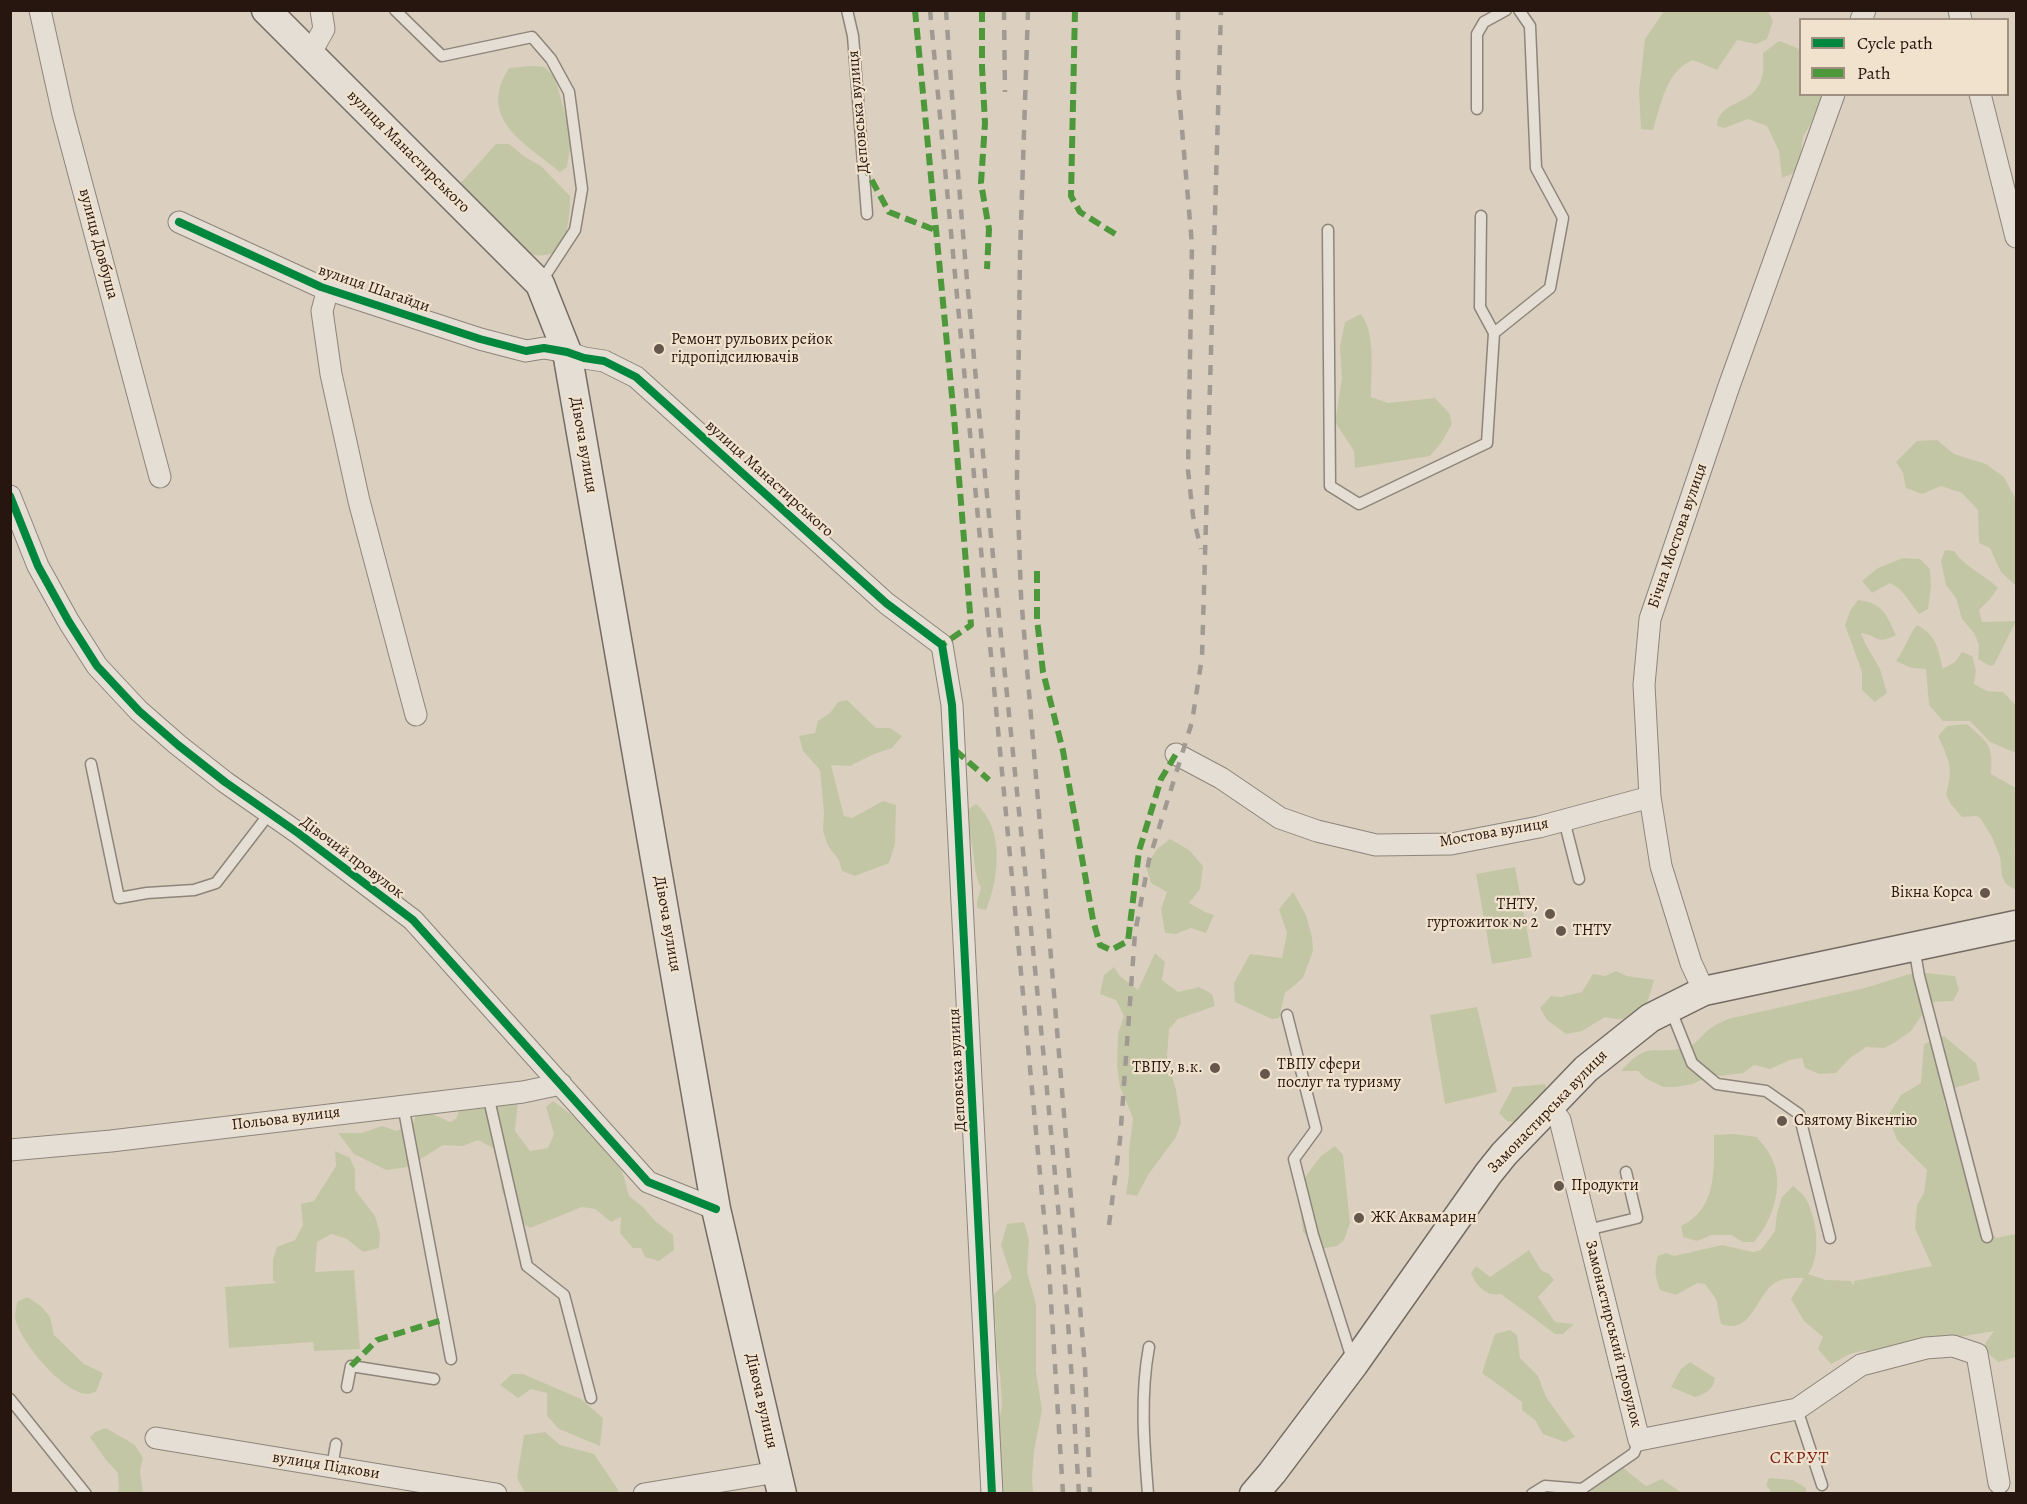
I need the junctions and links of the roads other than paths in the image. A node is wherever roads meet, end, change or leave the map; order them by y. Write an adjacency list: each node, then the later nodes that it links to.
1 (40, 10): 21 (street, вулиця Довбуша)
2 (266, 10): 8 (main road, вулиця Манастирського)
3 (321, 10): 8 (street)
4 (847, 10): 12 (lane, Деповська вулиця)
5 (1506, 10): 11 (lane)
6 (1519, 10): 19 (lane)
7 (401, 12): 17 (lane)
8 (310, 54): 17 (main road, вулиця Манастирського)
9 (1833, 96): 27 (street, Бічна Мостова вулиця)
10 (1981, 96): 16 (street)
11 (1477, 109)
12 (867, 214)
13 (1481, 216): 19 (lane)
14 (179, 222): 18 (street, вулиця Шагайди)
15 (1328, 230): 19 (lane)
16 (2016, 237)
17 (540, 284): 20 (main road, вулиця Манастирського)
18 (328, 289): 20 (street, вулиця Шагайди); 24 (street, вулиця Шагайди)
19 (1494, 333)
20 (567, 352): 23 (street, вулиця Манастирського); 42 (main road, Дівоча вулиця)
21 (160, 477)
22 (10, 496): 28 (street, Дівочий провулок)
23 (942, 645): 65 (street, Деповська вулиця)
24 (416, 715)
25 (1176, 754): 29 (street, Мостова вулиця)
26 (91, 764): 28 (lane)
27 (1650, 797): 29 (street, Мостова вулиця); 33 (street, Бічна Мостова вулиця)
28 (269, 814): 36 (street, Дівочий провулок)
29 (1563, 820): 30 (lane)
30 (1579, 879)
31 (2016, 925): 32 (main road, Замонастирська вулиця)
32 (1914, 946): 33 (main road, Замонастирська вулиця); 44 (lane)
33 (1704, 991): 34 (main road, Замонастирська вулиця)
34 (1670, 1008): 39 (main road, Замонастирська вулиця); 45 (lane)
35 (1287, 1015): 48 (lane)
36 (561, 1084): 37 (street, Польова вулиця); 42 (street, Дівочий провулок)
37 (488, 1095): 38 (street, Польова вулиця); 51 (lane)
38 (404, 1105): 40 (street, Польова вулиця); 47 (lane)
39 (1549, 1106): 43 (street, Замонастирський провулок); 48 (main road, Замонастирська вулиця)
40 (10, 1150)
41 (1626, 1172): 43 (lane)
42 (716, 1209): 58 (main road, Дівоча вулиця)
43 (1587, 1230): 55 (street, Замонастирський провулок)
44 (1987, 1237)
45 (1830, 1238)
46 (1149, 1347): 66 (lane)
47 (451, 1359)
48 (1354, 1364): 61 (main road, Замонастирська вулиця)
49 (434, 1379): 50 (lane)
50 (347, 1387)
51 (591, 1398)
52 (10, 1400): 62 (lane)
53 (1797, 1409): 55 (street, Замонастирський провулок); 59 (street, Замонастирський провулок); 60 (lane)
54 (156, 1438): 57 (street, вулиця Підкови)
55 (1639, 1440): 67 (lane)
56 (336, 1444): 57 (lane)
57 (332, 1467): 63 (street, вулиця Підкови)
58 (779, 1483): 64 (street)
59 (1999, 1483)
60 (1822, 1485)
61 (1261, 1492)
62 (86, 1494)
63 (496, 1494)
64 (644, 1494)
65 (992, 1494)
66 (1148, 1494)
67 (1532, 1494)

